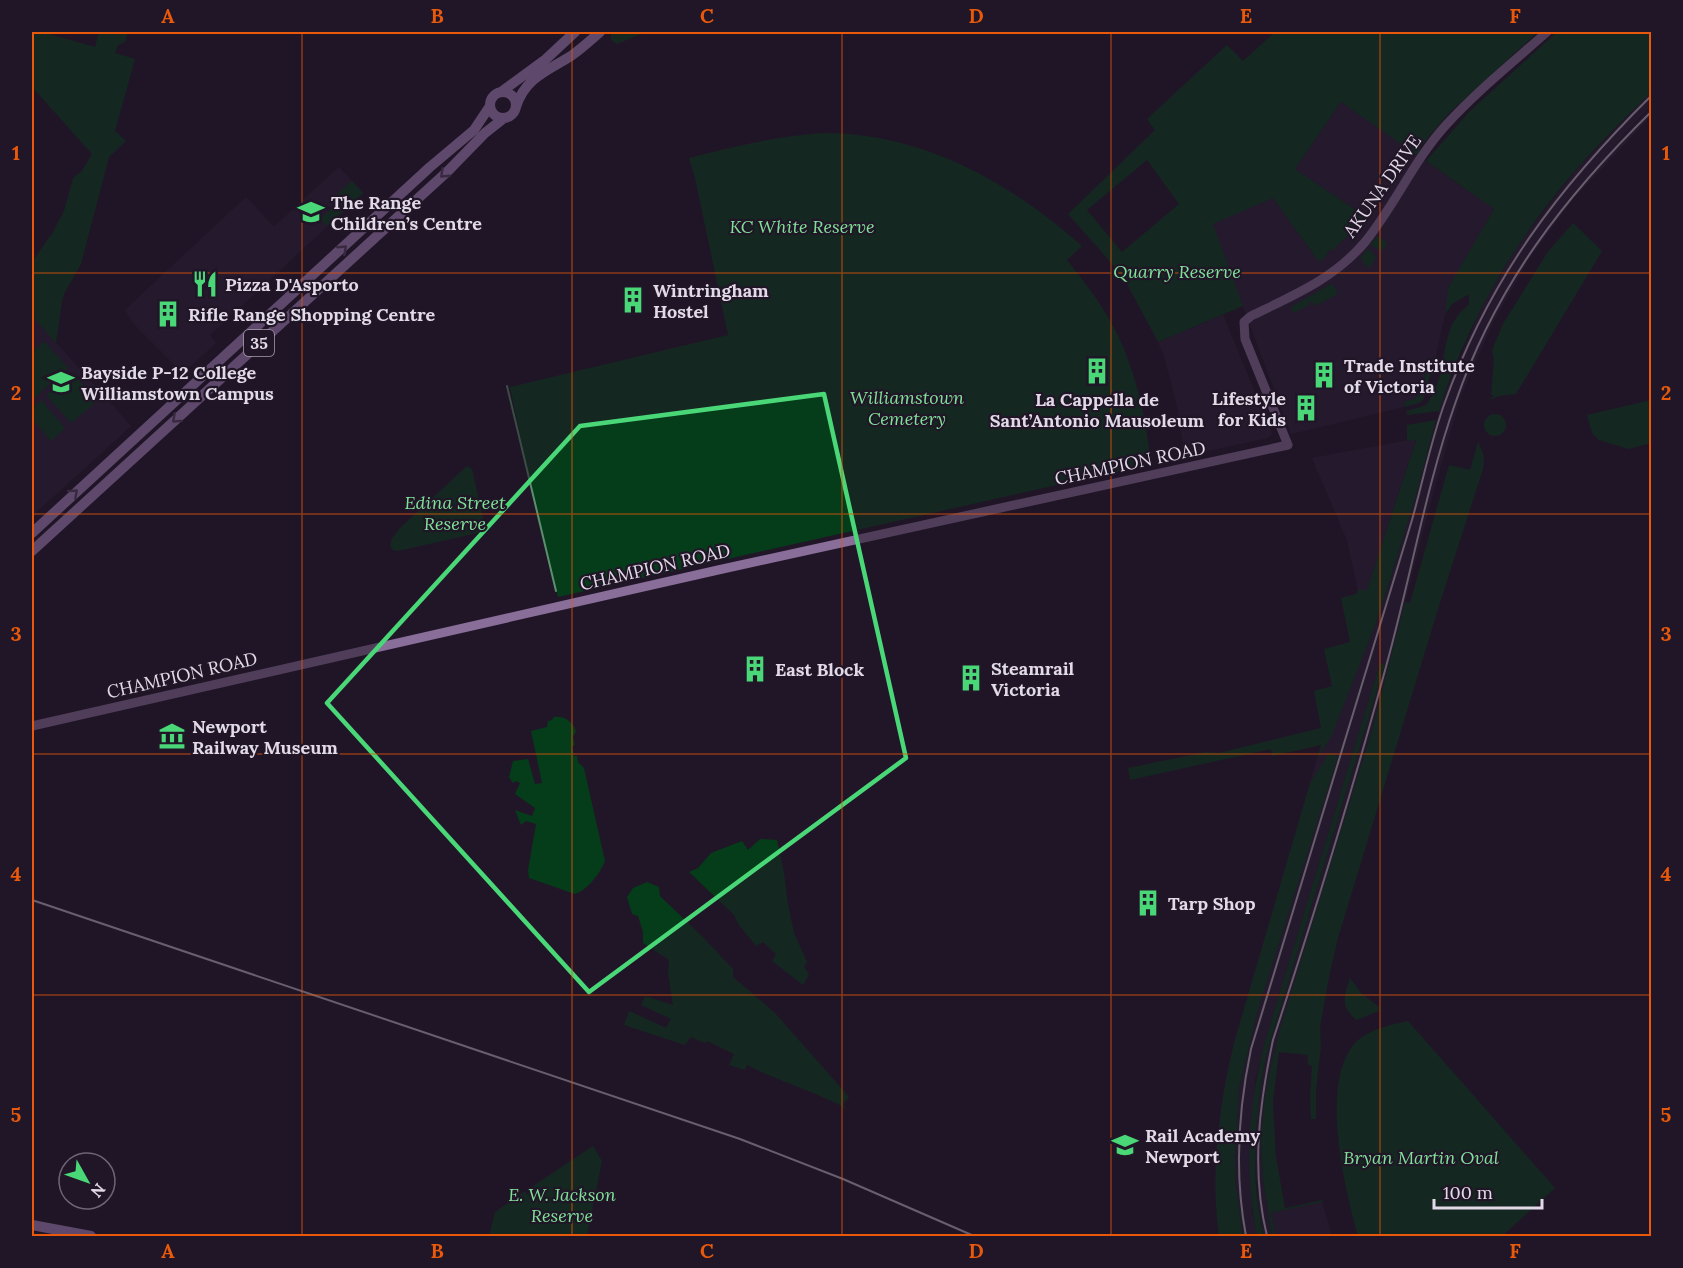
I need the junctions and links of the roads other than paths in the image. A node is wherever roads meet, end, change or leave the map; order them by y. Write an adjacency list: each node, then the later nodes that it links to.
1 (575, 32): 4 (main road, 35)
2 (600, 32): 6 (main road, 35)
3 (1547, 32): 10 (street, AKUNA DRIVE)
4 (501, 92): 5 (main road, 35); 6 (main road)
5 (490, 106): 7 (main road); 9 (main road, 35, one-way to 5)
6 (516, 107): 7 (main road, 35)
7 (504, 118): 8 (main road, 35, one-way to 8)
8 (253, 348): 9 (main road); 12 (main road, 35, one-way to 12)
9 (233, 349): 11 (main road, 35, one-way to 9)
10 (1288, 445): 13 (street, CHAMPION ROAD)
11 (32, 533)
12 (32, 551)
13 (32, 726)
14 (32, 1225): 15 (main road)
15 (91, 1236)

